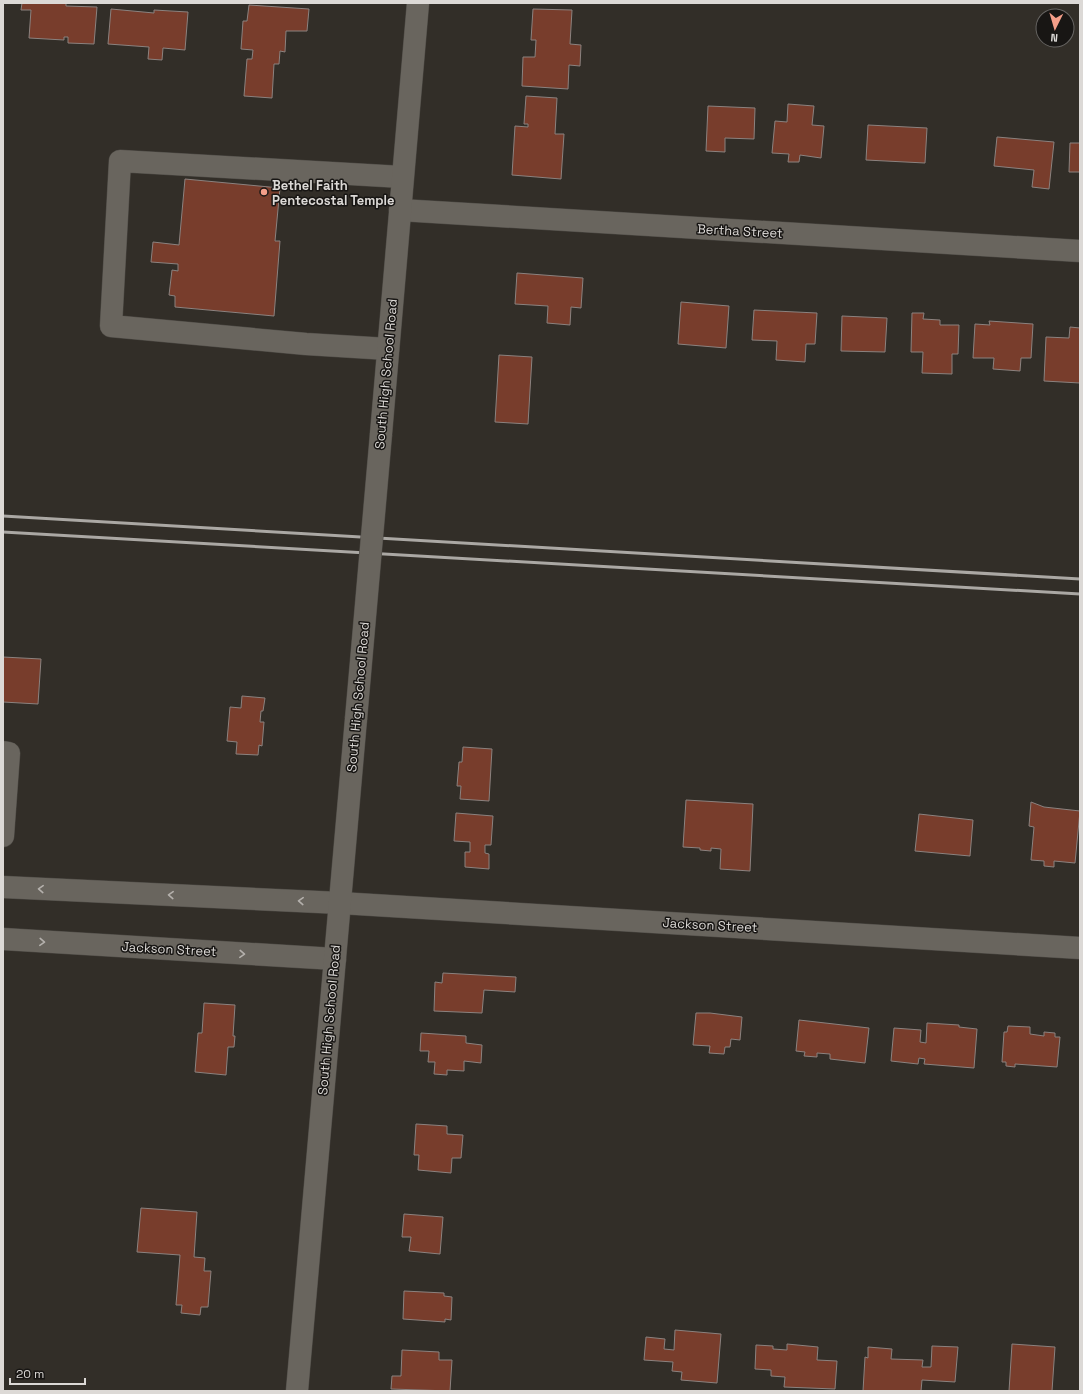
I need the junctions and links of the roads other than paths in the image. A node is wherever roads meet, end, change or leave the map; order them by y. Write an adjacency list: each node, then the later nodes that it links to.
1 (418, 3): 2 (street, South High School Road)
2 (402, 177): 3 (street, South High School Road); 5 (street)
3 (400, 210): 4 (street, Bertha Street); 5 (street, South High School Road)
4 (1080, 251)
5 (388, 349): 9 (street, South High School Road, bridge)
6 (3, 752): 7 (street)
7 (3, 836)
8 (3, 887): 9 (street, Jackson Street, one-way to 8)
9 (340, 903): 11 (street, Jackson Street); 12 (street, South High School Road)
10 (3, 939): 12 (street, Jackson Street, one-way to 12)
11 (1080, 948)
12 (335, 959): 13 (street, South High School Road)
13 (297, 1391)

